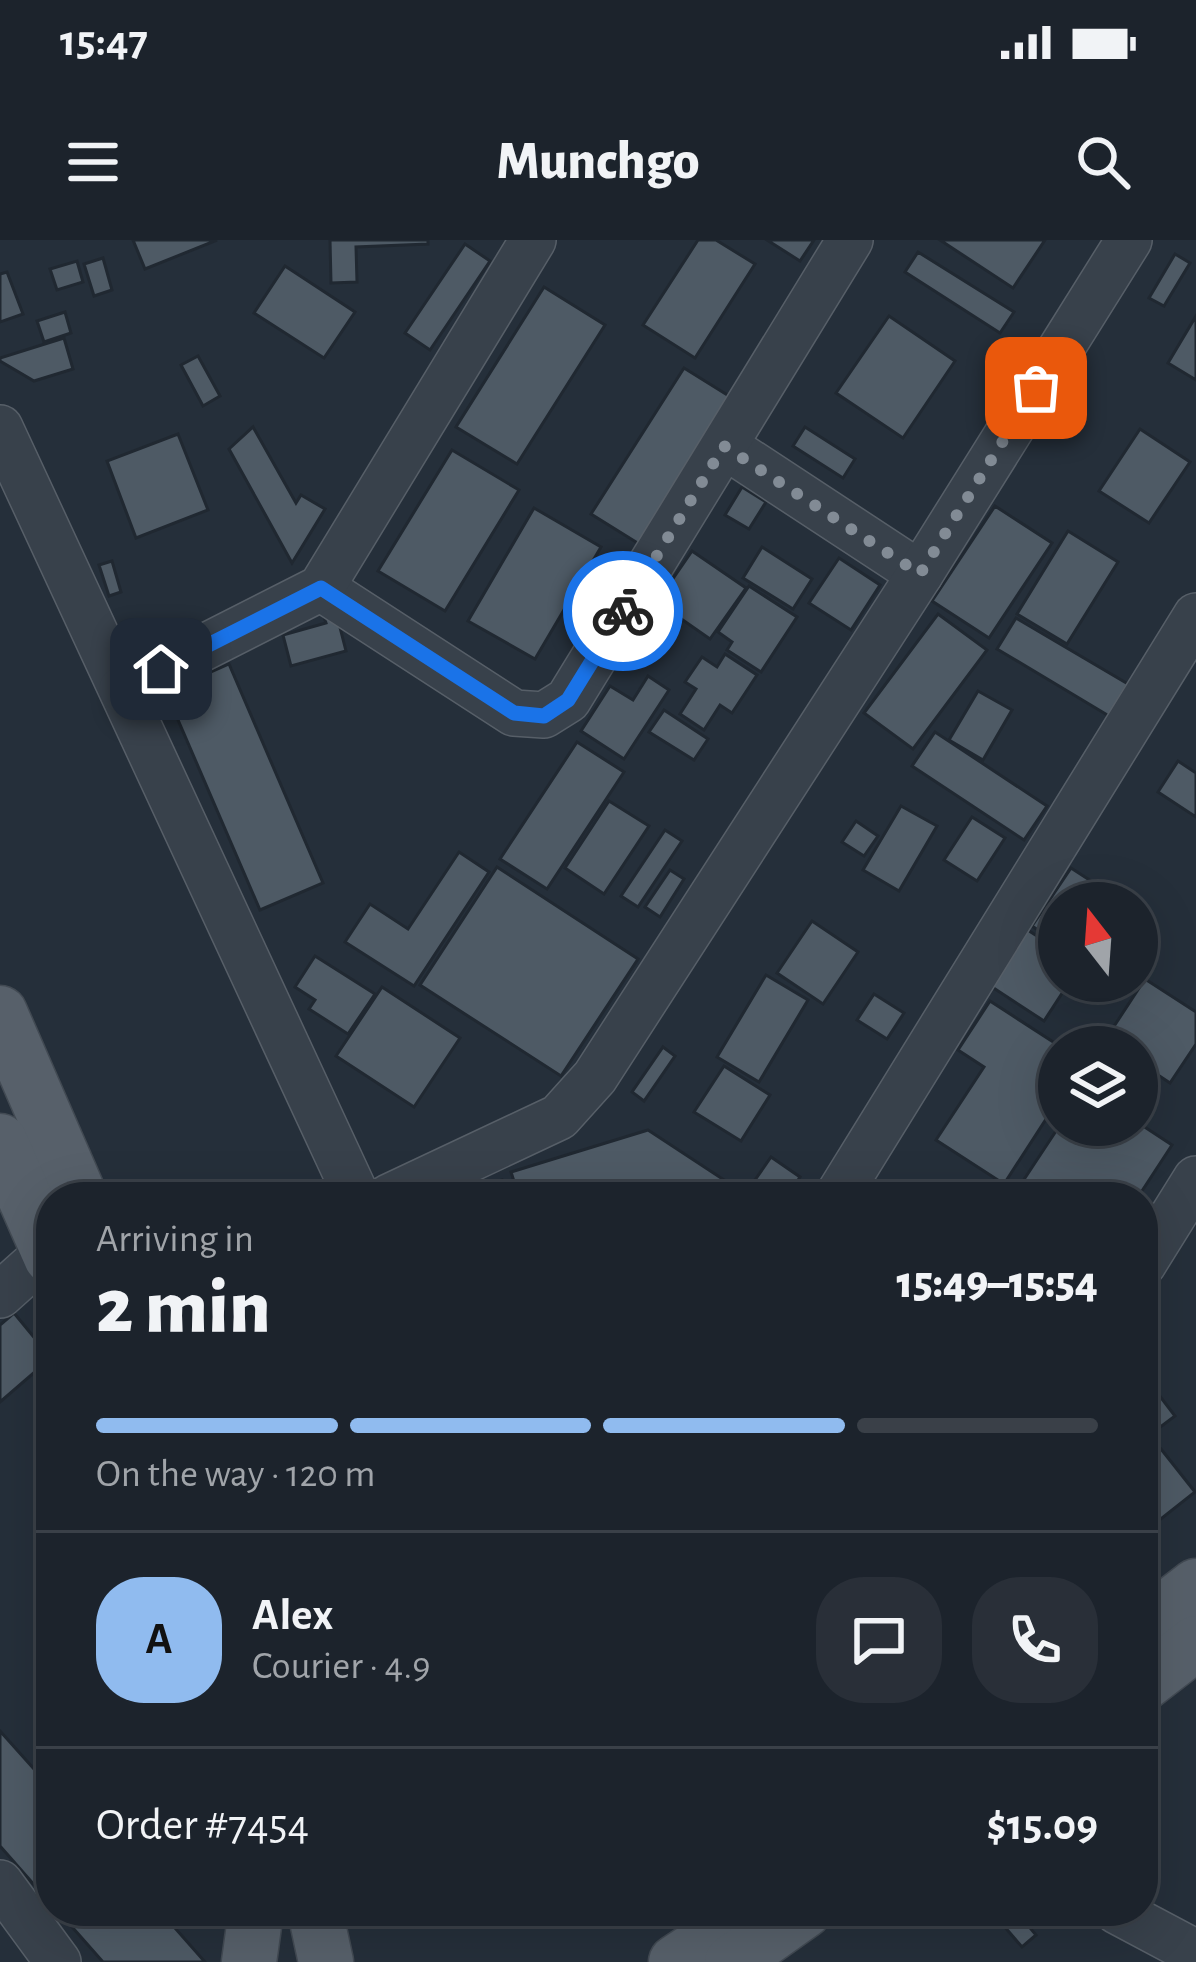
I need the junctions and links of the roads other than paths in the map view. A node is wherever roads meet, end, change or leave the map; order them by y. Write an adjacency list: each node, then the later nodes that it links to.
1 (533, 240): 7 (street)
2 (850, 240): 5 (street)
3 (1129, 240): 6 (street)
4 (0, 428): 9 (street)
5 (724, 446): 6 (street); 7 (street)
6 (920, 574): 15 (street)
7 (321, 588): 9 (street)
8 (1196, 616): 16 (street)
9 (122, 689): 14 (street)
10 (0, 1013): 13 (main road)
11 (0, 1142): 17 (main road)
12 (1196, 1179): 18 (street)
13 (73, 1182)
14 (350, 1182)
15 (421, 1182)
16 (859, 1182)
17 (36, 1223)
18 (1158, 1240)
19 (36, 1265): 20 (street)
20 (0, 1295)
21 (1196, 1586): 22 (main road)
22 (1158, 1616)
23 (1196, 1643): 24 (main road)
24 (1158, 1672)
25 (0, 1883): 31 (street)
26 (254, 1926): 32 (main road)
27 (730, 1926): 33 (main road)
28 (783, 1926): 34 (main road)
29 (1145, 1926): 30 (street)
30 (1196, 1953)
31 (58, 1962)
32 (249, 1962)
33 (676, 1962)
34 (732, 1962)

